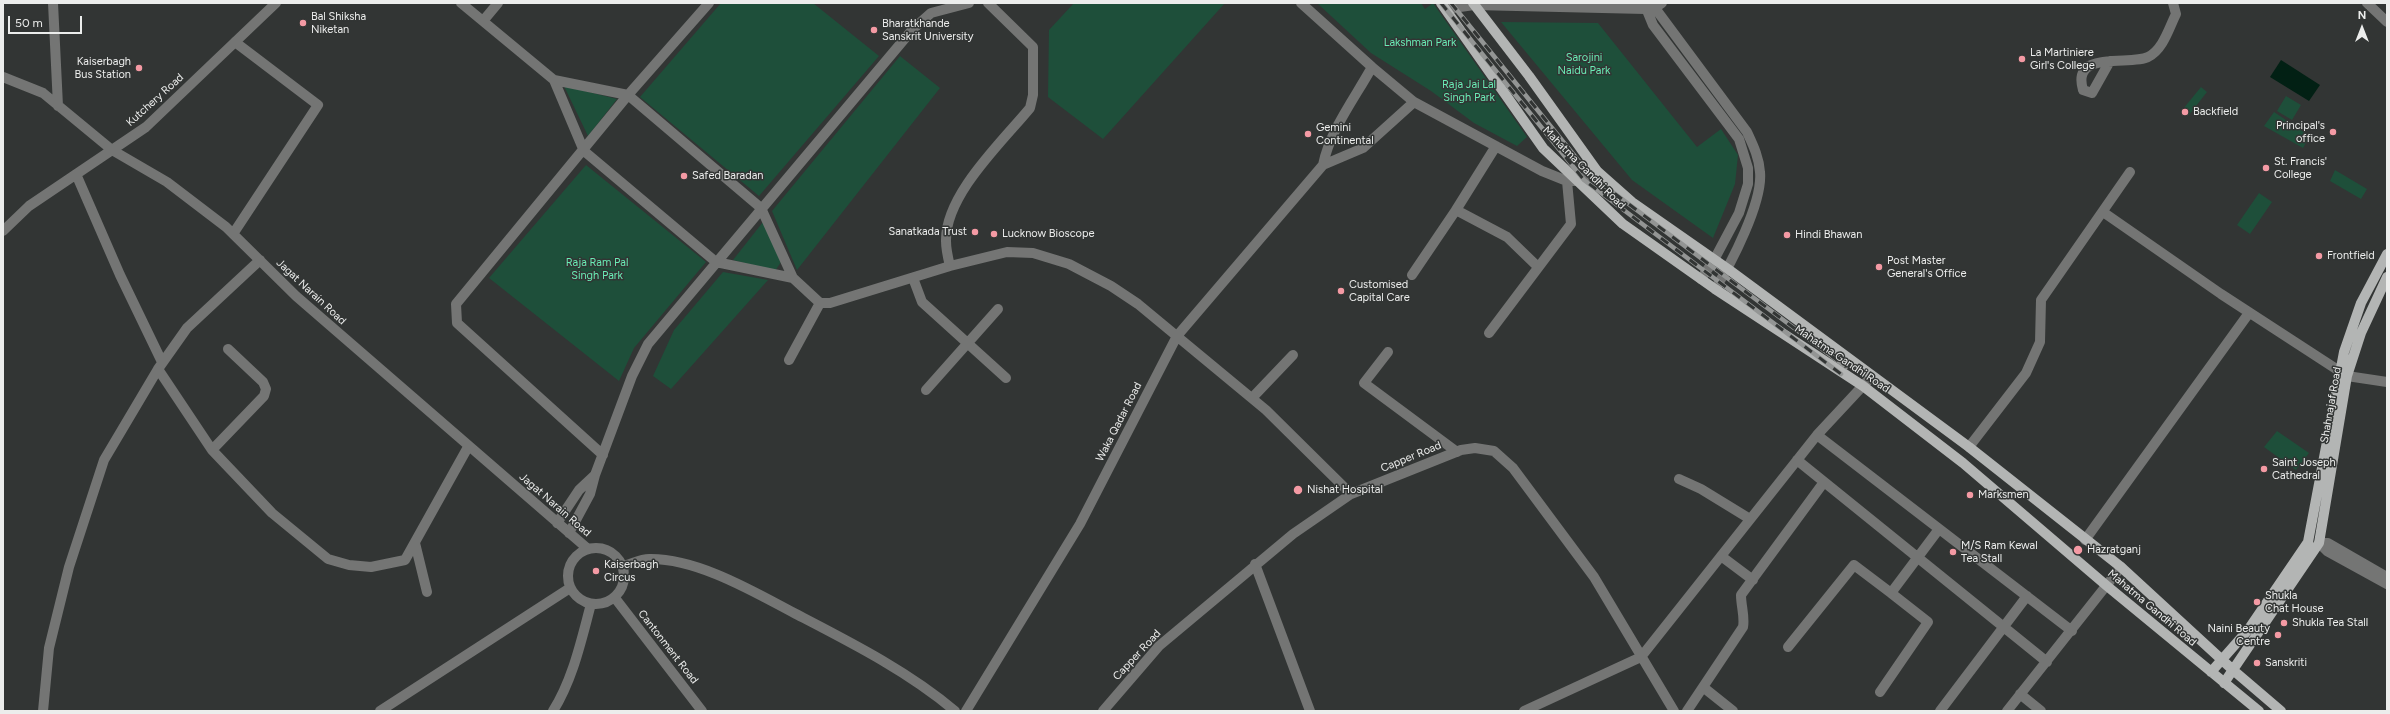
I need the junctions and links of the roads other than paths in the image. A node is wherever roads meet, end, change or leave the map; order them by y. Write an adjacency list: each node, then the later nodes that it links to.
1 (53, 3): 23 (street)
2 (276, 3): 16 (street, Kutchery Road)
3 (461, 3): 14 (street)
4 (498, 3): 14 (street)
5 (709, 3): 21 (street)
6 (969, 3): 32 (street)
7 (988, 3): 41 (street)
8 (1302, 3): 18 (street)
9 (2173, 3): 17 (street)
10 (2368, 3): 15 (street)
11 (1474, 4): 12 (street); 13 (street); 28 (main road, Mahatma Gandhi Road)
12 (1652, 5): 39 (street); 43 (street)
13 (1443, 6): 31 (main road, Mahatma Gandhi Road)
14 (483, 21): 20 (street)
15 (2387, 22)
16 (235, 42): 25 (street, Kutchery Road); 36 (street)
17 (2110, 61)
18 (1372, 67): 22 (street); 27 (street, Waka Qadar Road)
19 (3, 77): 23 (street, Jagat Narain Road)
20 (554, 80): 21 (street); 26 (street)
21 (628, 95): 26 (street); 32 (street)
22 (1414, 102): 24 (street); 27 (street, Waka Qadar Road)
23 (58, 106): 25 (street, Jagat Narain Road)
24 (1496, 146): 31 (street); 33 (street)
25 (112, 150): 30 (street, Kutchery Road); 36 (street, Jagat Narain Road)
26 (584, 151): 40 (street); 73 (street)
27 (1323, 165): 54 (street, Waka Qadar Road)
28 (1597, 171): 31 (street); 39 (main road, Mahatma Gandhi Road)
29 (2130, 172): 34 (street)
30 (76, 174): 35 (street, Kutchery Road); 60 (street)
31 (1572, 181): 42 (street); 48 (main road, Mahatma Gandhi Road)
32 (761, 208): 40 (street); 46 (street)
33 (1456, 210): 42 (street); 44 (street)
34 (2103, 212): 52 (street); 70 (street)
35 (3, 232)
36 (233, 234): 38 (street, Jagat Narain Road)
37 (2387, 254): 61 (main road)
38 (260, 260): 60 (street); 69 (street, Jagat Narain Road)
39 (1714, 260): 43 (main road, Mahatma Gandhi Road); 48 (street)
40 (716, 262): 46 (street); 73 (street)
41 (950, 266): 47 (street); 54 (street)
42 (1538, 267): 53 (street)
43 (1728, 269): 49 (street); 62 (main road, Mahatma Gandhi Road)
44 (1412, 275)
45 (2387, 277): 61 (main road, Shahnajaf Road)
46 (793, 278): 50 (street)
47 (913, 278): 50 (street); 55 (street)
48 (1701, 279): 49 (main road, Mahatma Gandhi Road)
49 (1715, 289): 65 (main road, Mahatma Gandhi Road)
50 (820, 303): 59 (street)
51 (998, 309): 55 (street)
52 (2249, 312): 61 (street); 83 (street)
53 (1489, 333)
54 (1177, 336): 67 (street); 119 (street, Waka Qadar Road)
55 (967, 344): 63 (street); 66 (street)
56 (228, 349): 71 (street)
57 (1388, 352): 72 (street)
58 (1293, 355): 67 (street)
59 (789, 360)
60 (160, 366): 71 (street); 114 (street)
61 (2344, 373): 64 (street); 85 (main road, Shahnajaf Road)
62 (1872, 376): 65 (street); 70 (main road, Mahatma Gandhi Road)
63 (1006, 378)
64 (2387, 382)
65 (1863, 386): 68 (street); 95 (main road, Mahatma Gandhi Road)
66 (926, 390)
67 (1252, 398): 78 (street)
68 (1817, 435): 74 (street); 81 (street)
69 (468, 447): 80 (street, Jagat Narain Road); 84 (street)
70 (1969, 448): 83 (main road, Mahatma Gandhi Road)
71 (212, 450): 84 (street)
72 (1457, 452): 78 (street, Capper Road); 105 (street, Capper Road)
73 (603, 455): 75 (street)
74 (1797, 460): 77 (street); 79 (street)
75 (595, 476): 80 (street); 82 (street)
76 (1679, 479): 79 (street)
77 (1824, 482): 88 (street); 93 (street)
78 (1351, 494): 89 (street, Capper Road)
79 (1750, 519): 87 (street)
80 (557, 523): 82 (street, Jagat Narain Road)
81 (1939, 529): 88 (street); 99 (street)
82 (569, 533): 86 (street, Jagat Narain Road)
83 (2085, 540): 91 (main road, Mahatma Gandhi Road)
84 (415, 543): 97 (street)
85 (2313, 543): 92 (street); 94 (street); 106 (main road); 108 (main road, Shahnajaf Road)
86 (588, 549): 90 (street); 96 (street)
87 (1721, 556): 93 (street); 105 (street)
88 (1917, 558): 98 (street); 102 (street)
89 (1255, 564): 120 (street, Capper Road); 121 (street)
90 (623, 566): 100 (street); 118 (street)
91 (2121, 567): 95 (street); 106 (main road, Mahatma Gandhi Road)
92 (2387, 577)
93 (1753, 580): 111 (street)
94 (2387, 584)
95 (2107, 586): 103 (street); 109 (main road, Mahatma Gandhi Road)
96 (570, 588): 101 (street); 115 (street)
97 (427, 592)
98 (1892, 593): 104 (street); 112 (street)
99 (2027, 596): 102 (street); 103 (street)
100 (615, 598): 101 (street); 117 (street, Cantonment Road)
101 (591, 604): 116 (street)
102 (2003, 628): 107 (street); 126 (street)
103 (2072, 631): 107 (street)
104 (1788, 647)
105 (1641, 657): 122 (street); 123 (street, Capper Road)
106 (2222, 660): 108 (main road, Mahatma Gandhi Road); 109 (main road)
107 (2047, 662): 113 (street)
108 (2233, 670): 110 (main road, Shahnajaf Road); 130 (main road, Mahatma Gandhi Road)
109 (2211, 672): 110 (main road, Mahatma Gandhi Road)
110 (2224, 683): 129 (main road, Mahatma Gandhi Road)
111 (1703, 687): 124 (street); 125 (street)
112 (1880, 692)
113 (2020, 694): 127 (street); 128 (street)
114 (43, 711)
115 (380, 711)
116 (553, 711)
117 (702, 711)
118 (955, 711)
119 (966, 711)
120 (1103, 711)
121 (1310, 711)
122 (1524, 711)
123 (1674, 711)
124 (1687, 711)
125 (1733, 711)
126 (1940, 711)
127 (2007, 711)
128 (2041, 711)
129 (2259, 711)
130 (2281, 711)

